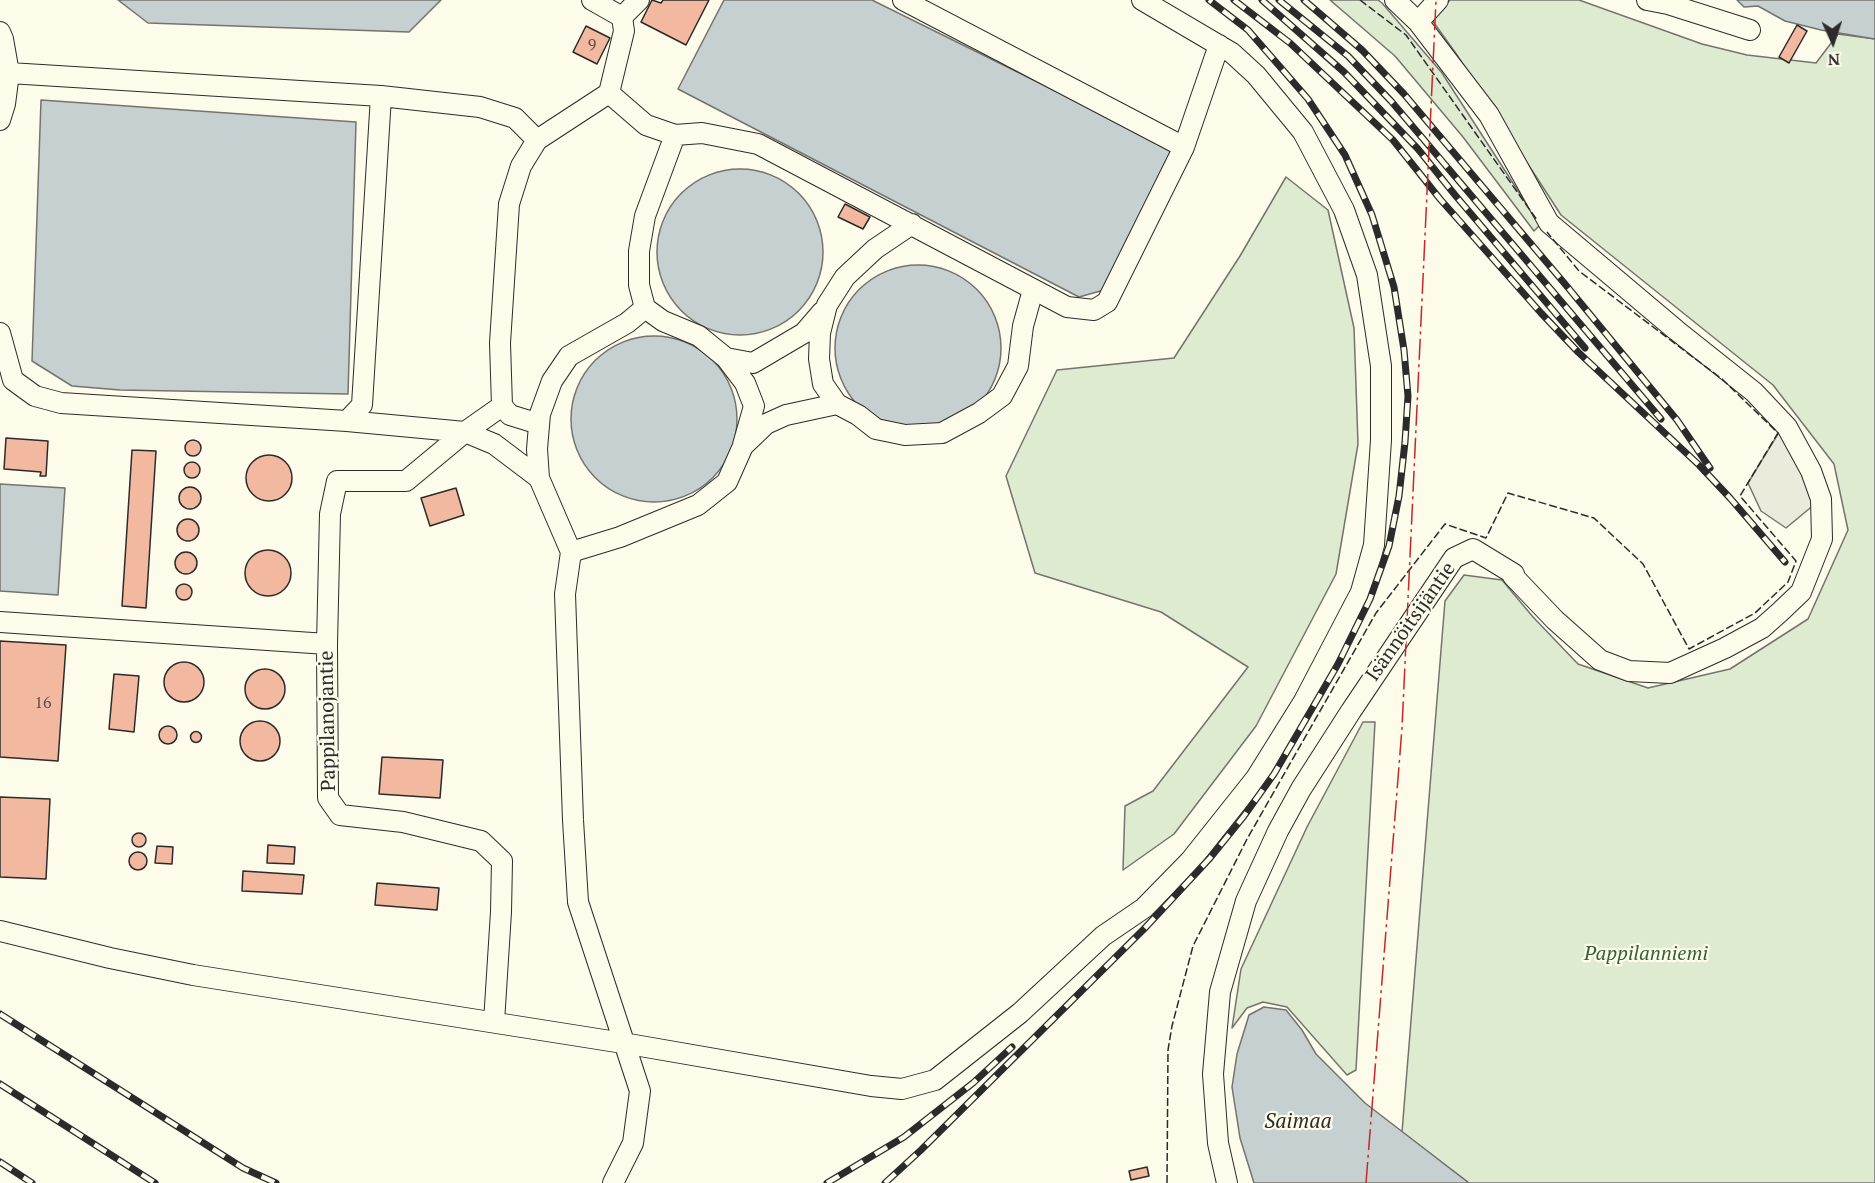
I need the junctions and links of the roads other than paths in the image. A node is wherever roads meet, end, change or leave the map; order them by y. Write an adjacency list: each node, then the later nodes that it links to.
1 (592, 0): 8 (street)
2 (639, 0): 8 (street)
3 (903, 0): 19 (street)
4 (1142, 0): 12 (street)
5 (1395, 0): 9 (street, Isännöitsijäntie)
6 (1438, 0): 9 (street)
7 (1647, 0): 10 (street)
8 (622, 17): 14 (street)
9 (1418, 22): 40 (street, Isännöitsijäntie)
10 (1750, 30)
11 (0, 32): 13 (street)
12 (1219, 45): 19 (street); 38 (street)
13 (9, 73): 15 (street); 16 (street)
14 (609, 93): 17 (street); 18 (street)
15 (381, 96): 18 (street); 28 (street)
16 (0, 120)
17 (675, 135): 20 (street); 23 (street)
18 (537, 140): 27 (street)
19 (1184, 147): 21 (street)
20 (912, 224): 21 (street); 22 (street)
21 (1033, 290): 26 (street)
22 (828, 305): 25 (street); 26 (street)
23 (645, 308): 25 (street); 29 (street)
24 (0, 333): 28 (street)
25 (726, 358): 31 (street)
26 (837, 404): 31 (street)
27 (502, 406): 29 (street); 30 (street, Pappilanojantie)
28 (347, 421): 30 (street)
29 (539, 424): 32 (street)
30 (465, 432): 32 (street); 35 (street, Pappilanojantie)
31 (743, 446): 33 (street)
32 (539, 478): 33 (street)
33 (571, 552): 38 (street)
34 (0, 622): 35 (street)
35 (327, 644): 37 (street, Pappilanojantie)
36 (0, 931): 37 (street)
37 (494, 1022): 38 (street)
38 (623, 1043): 39 (street)
39 (613, 1183)
40 (1227, 1183)

